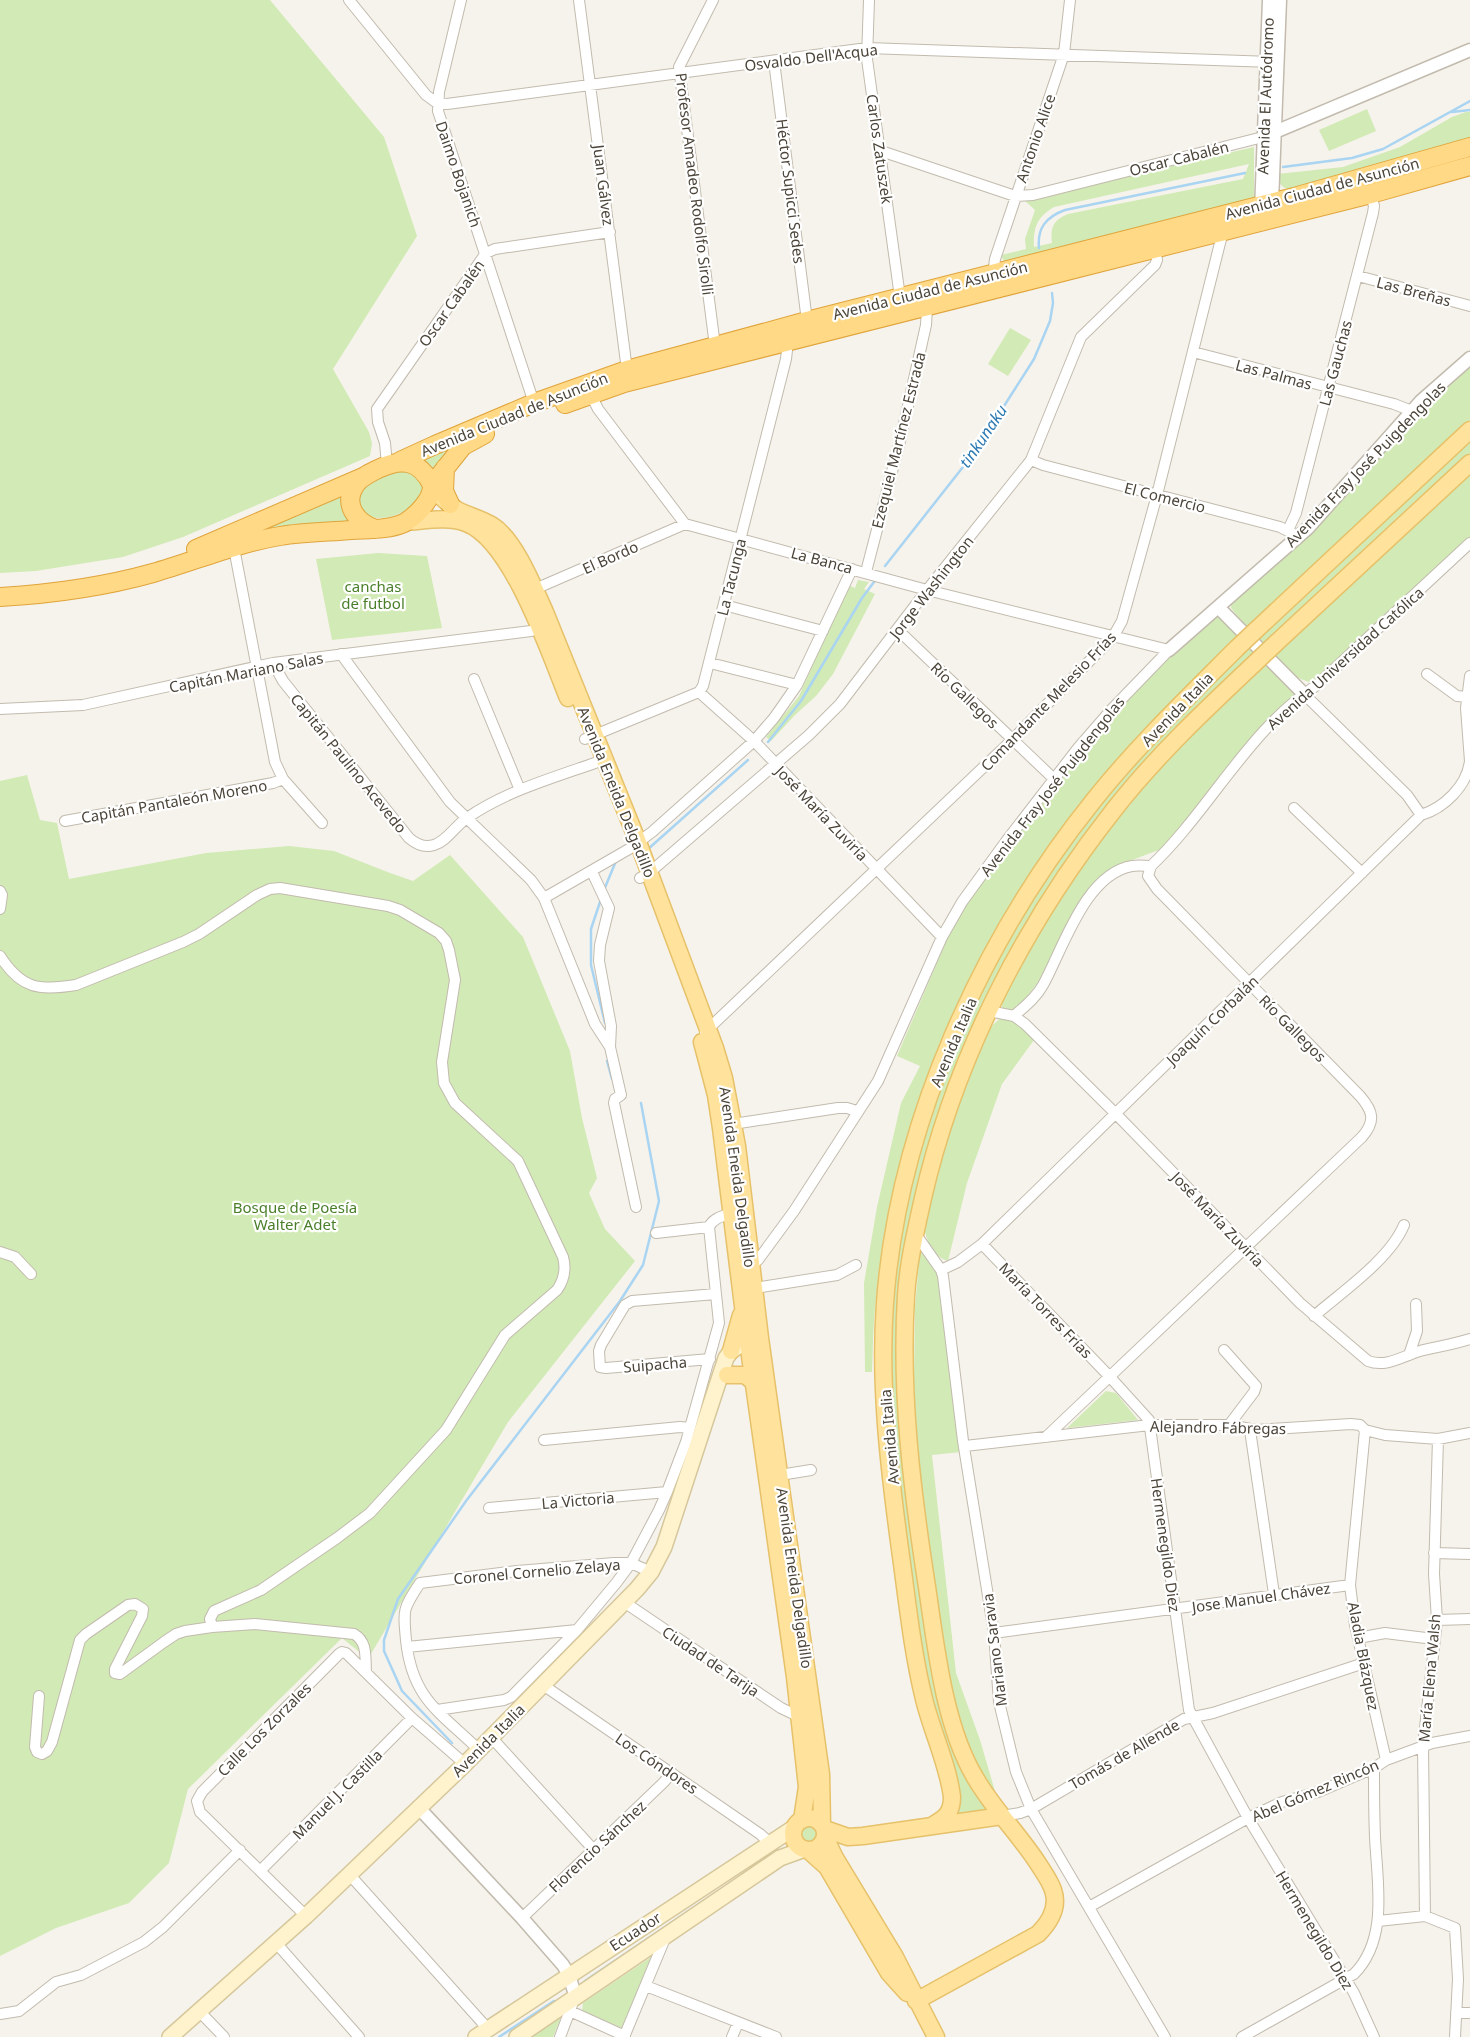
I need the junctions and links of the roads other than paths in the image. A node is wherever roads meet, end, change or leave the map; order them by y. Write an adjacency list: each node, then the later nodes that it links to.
1 (350, 0): 16 (street, Daimo Bojanich)
2 (461, 0): 16 (street)
3 (579, 0): 15 (street, Juan Gálvez)
4 (713, 0): 14 (street, Profesor Amadeo Rodolfo Sirolli)
5 (869, 0): 9 (street, Carlos Zatuszek)
6 (1070, 0): 11 (street, Antonio Alice)
7 (1269, 0): 13 (street, Avenida El Autódromo)
8 (1280, 0): 13 (street, Avenida El Autódromo)
9 (867, 48): 11 (street, Osvaldo Dell'Acqua); 12 (street, Osvaldo Dell'Acqua); 19 (street, Carlos Zatuszek)
10 (1470, 50): 17 (street, Oscar Cabalén)
11 (1064, 54): 13 (street, Osvaldo Dell'Acqua); 22 (street, Antonio Alice)
12 (774, 61): 14 (street, Osvaldo Dell'Acqua); 33 (street, Héctor Supicci Sedes)
13 (1272, 62): 17 (street, Avenida El Autódromo)
14 (679, 74): 15 (street, Osvaldo Dell'Acqua); 35 (street, Profesor Amadeo Rodolfo Sirolli)
15 (591, 84): 16 (street, Osvaldo Dell'Acqua); 25 (street, Juan Gálvez)
16 (437, 102): 27 (street, Daimo Bojanich)
17 (1269, 134): 22 (street, Oscar Cabalén); 23 (street, Avenida El Autódromo)
18 (1470, 147): 23 (highway, Avenida Ciudad de Asunción)
19 (881, 151): 22 (street, Oscar Cabalén); 30 (street, Carlos Zatuszek)
20 (1470, 166): 21 (highway, Avenida Ciudad de Asunción)
21 (1371, 194): 23 (highway, Avenida Ciudad de Asunción); 29 (street, Las Gauchas)
22 (1015, 196): 28 (street, Antonio Alice)
23 (1267, 212): 24 (highway, Avenida Ciudad de Asunción); 28 (highway, Avenida Ciudad de Asunción)
24 (1223, 231): 26 (highway, Avenida Ciudad de Asunción); 36 (street, Comandante Melesio Frías)
25 (610, 232): 27 (street, Oscar Cabalén); 38 (street, Juan Gálvez)
26 (1155, 249): 32 (highway, Avenida Ciudad de Asunción); 44 (street, Jorge Washington)
27 (486, 253): 41 (street, Daimo Bojanich); 45 (street, Oscar Cabalén)
28 (993, 275): 30 (highway, Avenida Ciudad de Asunción)
29 (1358, 276): 31 (street, Las Breñas); 39 (street, Las Gauchas)
30 (900, 297): 33 (highway, Avenida Ciudad de Asunción)
31 (1470, 306)
32 (927, 308): 34 (highway, Avenida Ciudad de Asunción); 60 (street, Ezequiel Martínez Estrada)
33 (807, 321): 35 (highway, Avenida Ciudad de Asunción)
34 (788, 341): 40 (highway, Avenida Ciudad de Asunción); 56 (street, La Tacunga)
35 (715, 346): 38 (highway, Avenida Ciudad de Asunción)
36 (1193, 352): 39 (street, Las Palmas); 50 (street, Comandante Melesio Frías)
37 (1470, 358): 42 (street, Avenida Fray José Puigdengolas)
38 (627, 370): 41 (highway, Avenida Ciudad de Asunción)
39 (1329, 388): 42 (street, Las Palmas); 55 (street, Las Gauchas)
40 (591, 395): 47 (highway, Avenida Ciudad de Asunción); 53 (street)
41 (534, 403): 45 (highway, Avenida Ciudad de Asunción)
42 (1412, 411): 55 (street, Avenida Fray José Puigdengolas)
43 (1470, 430): 194 (main road, Avenida Italia, bridge)
44 (1031, 460): 50 (street, El Comercio); 63 (street, Jorge Washington)
45 (394, 463): 48 (highway); 49 (highway)
46 (1470, 464): 110 (main road, Avenida Italia, bridge)
47 (445, 468): 49 (highway, Avenida Ciudad de Asunción); 51 (highway)
48 (366, 475): 54 (highway); 61 (highway)
49 (432, 487): 51 (main road, Avenida Eneida Delgadillo); 52 (highway)
50 (1157, 495): 55 (street, El Comercio); 70 (street, Comandante Melesio Frías)
51 (450, 504): 62 (main road, Avenida Eneida Delgadillo)
52 (405, 522): 54 (highway); 67 (main road, Avenida Eneida Delgadillo)
53 (685, 524): 56 (street, La Banca); 62 (street, El Bordo)
54 (375, 529): 58 (highway)
55 (1293, 533): 66 (street, Avenida Fray José Puigdengolas)
56 (740, 538): 59 (street, La Banca); 65 (street, La Tacunga)
57 (1470, 543): 81 (street, Avenida Universidad Católica)
58 (234, 548): 64 (highway); 75 (street)
59 (852, 569): 60 (street, La Banca); 69 (street)
60 (866, 572): 63 (street, La Banca)
61 (0, 586)
62 (535, 590): 67 (main road, Avenida Eneida Delgadillo)
63 (927, 590): 68 (street, Jorge Washington); 70 (street, La Banca)
64 (0, 597)
65 (724, 605): 69 (street); 74 (street, La Tacunga)
66 (1218, 608): 71 (street, Avenida Fray José Puigdengolas); 81 (street)
67 (545, 627): 72 (street, Capitán Mariano Salas); 84 (main road, Avenida Eneida Delgadillo)
68 (898, 630): 85 (street, Río Gallegos); 89 (street, Jorge Washington)
69 (823, 631): 79 (street)
70 (1113, 637): 71 (street, La Banca); 85 (street, Comandante Melesio Frías)
71 (1169, 650): 91 (street, Avenida Fray José Puigdengolas)
72 (341, 654): 73 (street, Capitán Mariano Salas); 95 (street)
73 (274, 663): 75 (street, Capitán Mariano Salas); 95 (street, Capitán Paulino Acevedo)
74 (710, 663): 79 (street); 80 (street, La Tacunga)
75 (256, 667): 83 (street, Capitán Mariano Salas); 90 (street)
76 (1427, 674): 82 (street)
77 (1470, 676): 82 (street, Joaquín Corbalán)
78 (474, 678): 92 (street)
79 (797, 685): 86 (street)
80 (699, 692): 84 (street); 86 (street, José María Zuviría)
81 (1304, 694): 94 (street); 99 (street, Avenida Universidad Católica)
82 (1467, 697): 87 (street, Joaquín Corbalán)
83 (0, 709)
84 (590, 737): 88 (main road, Avenida Eneida Delgadillo); 98 (main road, Avenida Eneida Delgadillo)
85 (1012, 740): 91 (street, Río Gallegos); 100 (street, Comandante Melesio Frías)
86 (754, 741): 89 (street, José María Zuviría); 98 (street)
87 (1470, 761): 94 (street, Joaquín Corbalán)
88 (595, 762): 92 (street); 98 (main road, Avenida Eneida Delgadillo)
89 (776, 764): 100 (street, José María Zuviría); 103 (street, Jorge Washington)
90 (283, 778): 96 (street, Capitán Pantaleón Moreno); 97 (street)
91 (1054, 779): 107 (street, Avenida Fray José Puigdengolas)
92 (520, 790): 95 (street)
93 (1294, 808): 102 (street)
94 (1421, 816): 102 (street, Joaquín Corbalán)
95 (467, 818): 105 (street)
96 (65, 821)
97 (322, 823)
98 (633, 846): 101 (street); 103 (main road, Avenida Eneida Delgadillo)
99 (1151, 866): 109 (street, Río Gallegos); 111 (street)
100 (876, 869): 107 (street, José María Zuviría); 112 (street, Comandante Melesio Frías)
101 (592, 872): 105 (street); 113 (street)
102 (1362, 873): 109 (street, Joaquín Corbalán)
103 (645, 875): 112 (main road, Avenida Eneida Delgadillo)
104 (0, 891): 106 (street)
105 (544, 898): 113 (street)
106 (0, 909)
107 (942, 937): 114 (street, Avenida Fray José Puigdengolas)
108 (0, 956): 167 (street)
109 (1250, 983): 115 (street, Joaquín Corbalán); 124 (street, Río Gallegos)
110 (989, 1011): 111 (street, José María Zuviría); 122 (main road, Avenida Italia)
111 (1014, 1016): 115 (street, José María Zuviría)
112 (704, 1033): 116 (main road, Avenida Eneida Delgadillo); 118 (main road, Avenida Eneida Delgadillo)
113 (610, 1047): 117 (street)
114 (857, 1111): 116 (street); 127 (street, Avenida Fray José Puigdengolas)
115 (1116, 1114): 123 (street, Joaquín Corbalán); 124 (street, José María Zuviría)
116 (733, 1124): 127 (main road, Avenida Eneida Delgadillo)
117 (636, 1207)
118 (732, 1213): 120 (street); 131 (main road, Avenida Eneida Delgadillo)
119 (1404, 1225): 133 (street)
120 (708, 1228): 121 (street); 130 (street)
121 (656, 1233)
122 (915, 1233): 128 (street, Mariano Saravia); 191 (main road, Avenida Italia)
123 (982, 1244): 128 (street, Joaquín Corbalán); 140 (street, María Torres Frías)
124 (1245, 1248): 133 (street, José María Zuviría); 140 (street)
125 (0, 1252): 129 (street)
126 (856, 1265): 131 (street)
127 (751, 1266): 131 (main road, Avenida Eneida Delgadillo)
128 (941, 1270): 152 (street, Mariano Saravia)
129 (31, 1274)
130 (716, 1294): 139 (street); 139 (street, Suipacha)
131 (746, 1295): 135 (main road, Avenida Eneida Delgadillo); 137 (main road)
132 (1416, 1304): 138 (street)
133 (1314, 1316): 138 (street, José María Zuviría)
134 (1470, 1339): 138 (street, José María Zuviría)
135 (755, 1344): 137 (main road); 141 (main road, Avenida Italia); 142 (main road, Avenida Eneida Delgadillo); 154 (main road, Avenida Eneida Delgadillo)
136 (1224, 1350): 144 (street)
137 (731, 1351): 141 (main road, Avenida Italia)
138 (1409, 1355)
139 (710, 1359): 145 (street)
140 (1110, 1377): 143 (street, Hermenegildo Diez); 149 (street)
141 (723, 1379): 142 (main road); 160 (main road, Avenida Italia)
142 (755, 1383): 178 (main road, Avenida Eneida Delgadillo)
143 (1150, 1425): 144 (street, Alejandro Fábregas); 149 (street, Alejandro Fábregas); 164 (street, Hermenegildo Diez)
144 (1229, 1425): 146 (street, Alejandro Fábregas)
145 (690, 1428): 151 (street); 155 (street)
146 (1250, 1430): 147 (street, Alejandro Fábregas); 162 (street)
147 (1365, 1430): 150 (street, Alejandro Fábregas); 161 (street, Aladia Blázquez)
148 (1470, 1433): 150 (street, Alejandro Fábregas)
149 (1046, 1437): 152 (street, Alejandro Fábregas)
150 (1438, 1439): 157 (street, María Elena Walsh)
151 (544, 1440)
152 (965, 1446): 169 (street, Mariano Saravia)
153 (811, 1470): 154 (street)
154 (780, 1475): 195 (main road, Avenida Eneida Delgadillo)
155 (667, 1492): 156 (street, La Victoria); 159 (street)
156 (489, 1508)
157 (1434, 1553): 158 (street); 166 (street, María Elena Walsh)
158 (1470, 1554)
159 (631, 1563): 160 (street, Coronel Cornelio Zelaya); 168 (street); 172 (street, Coronel Cornelio Zelaya)
160 (651, 1572): 163 (main road, Avenida Italia)
161 (1350, 1585): 162 (street, Jose Manuel Chávez); 170 (street, Aladia Blázquez)
162 (1274, 1594): 164 (street, Jose Manuel Chávez)
163 (624, 1602): 175 (main road, Avenida Italia); 178 (street, Ciudad de Tarija)
164 (1174, 1608): 169 (street, Jose Manuel Chávez); 179 (street, Hermenegildo Diez)
165 (1470, 1619): 166 (street)
166 (1437, 1620): 171 (street, María Elena Walsh)
167 (212, 1626): 174 (street); 176 (street)
168 (577, 1630): 172 (street); 177 (street)
169 (994, 1634): 190 (street, Mariano Saravia)
170 (1358, 1638): 171 (street); 173 (street, Aladia Blázquez)
171 (1434, 1639): 183 (street, María Elena Walsh)
172 (407, 1647): 177 (street)
173 (1364, 1663): 179 (street, Tomás de Allende); 185 (street, Aladia Blázquez)
174 (366, 1672): 180 (street); 198 (street, Calle Los Zorzales)
175 (543, 1685): 182 (main road, Avenida Italia); 188 (street, Los Cóndores)
176 (39, 1696)
177 (437, 1710): 184 (street)
178 (800, 1717): 193 (main road, Avenida Eneida Delgadillo)
179 (1192, 1717): 190 (street, Tomás de Allende); 192 (street, Hermenegildo Diez)
180 (412, 1718): 186 (street); 200 (street, Manuel J. Castilla)
181 (1470, 1736): 183 (street, Abel Gómez Rincón)
182 (491, 1737): 184 (main road, Avenida Italia); 197 (street)
183 (1423, 1746): 185 (street, Abel Gómez Rincón); 204 (street, María Elena Walsh)
184 (479, 1750): 186 (main road, Avenida Italia)
185 (1386, 1760): 187 (street, Abel Gómez Rincón)
186 (465, 1764): 189 (main road, Avenida Italia)
187 (1374, 1768): 192 (street, Abel Gómez Rincón); 206 (street)
188 (672, 1773): 196 (street, Los Cóndores); 197 (street, Florencio Sánchez)
189 (418, 1807): 201 (main road, Avenida Italia); 205 (street)
190 (1031, 1809): 191 (street, Tomás de Allende); 202 (street, Mariano Saravia)
191 (1002, 1816): 194 (main road); 212 (main road, Avenida Italia)
192 (1248, 1818): 202 (street, Abel Gómez Rincón); 210 (street, Hermenegildo Diez)
193 (798, 1823): 195 (main road); 196 (main road, Ecuador); 199 (main road)
194 (933, 1825): 195 (main road)
195 (824, 1830): 199 (main road); 212 (main road, Avenida Eneida Delgadillo)
196 (770, 1843): 209 (main road, Ecuador)
197 (593, 1849): 205 (street, Florencio Sánchez)
198 (240, 1850): 200 (street); 217 (street)
199 (807, 1850): 207 (main road, Ecuador); 212 (main road, Avenida Eneida Delgadillo)
200 (262, 1870): 203 (street)
201 (349, 1874): 203 (main road, Avenida Italia); 219 (street)
202 (1089, 1907): 229 (street, Mariano Saravia)
203 (306, 1916): 208 (main road, Avenida Italia)
204 (1425, 1916): 206 (street); 215 (street)
205 (522, 1918): 209 (street)
206 (1378, 1922): 210 (street)
207 (666, 1936): 211 (street); 213 (main road, Ecuador)
208 (276, 1944): 214 (main road, Avenida Italia); 223 (street)
209 (569, 1974): 213 (street); 219 (main road, Ecuador)
210 (1345, 1979): 230 (street); 231 (street, Hermenegildo Diez)
211 (646, 1986): 218 (street); 220 (street)
212 (916, 2001): 228 (main road, Avenida Eneida Delgadillo)
213 (573, 2005): 220 (street); 224 (main road, Ecuador); 225 (street)
214 (200, 2012): 221 (main road, Avenida Italia); 222 (street)
215 (1456, 2013): 216 (street); 232 (street)
216 (1470, 2013)
217 (0, 2014)
218 (738, 2022): 226 (street); 227 (street)
219 (482, 2033)
220 (625, 2036)
221 (170, 2037)
222 (224, 2037)
223 (359, 2037)
224 (517, 2037)
225 (560, 2037)
226 (732, 2037)
227 (776, 2037)
228 (936, 2037)
229 (1165, 2037)
230 (1242, 2037)
231 (1374, 2037)
232 (1455, 2037)

